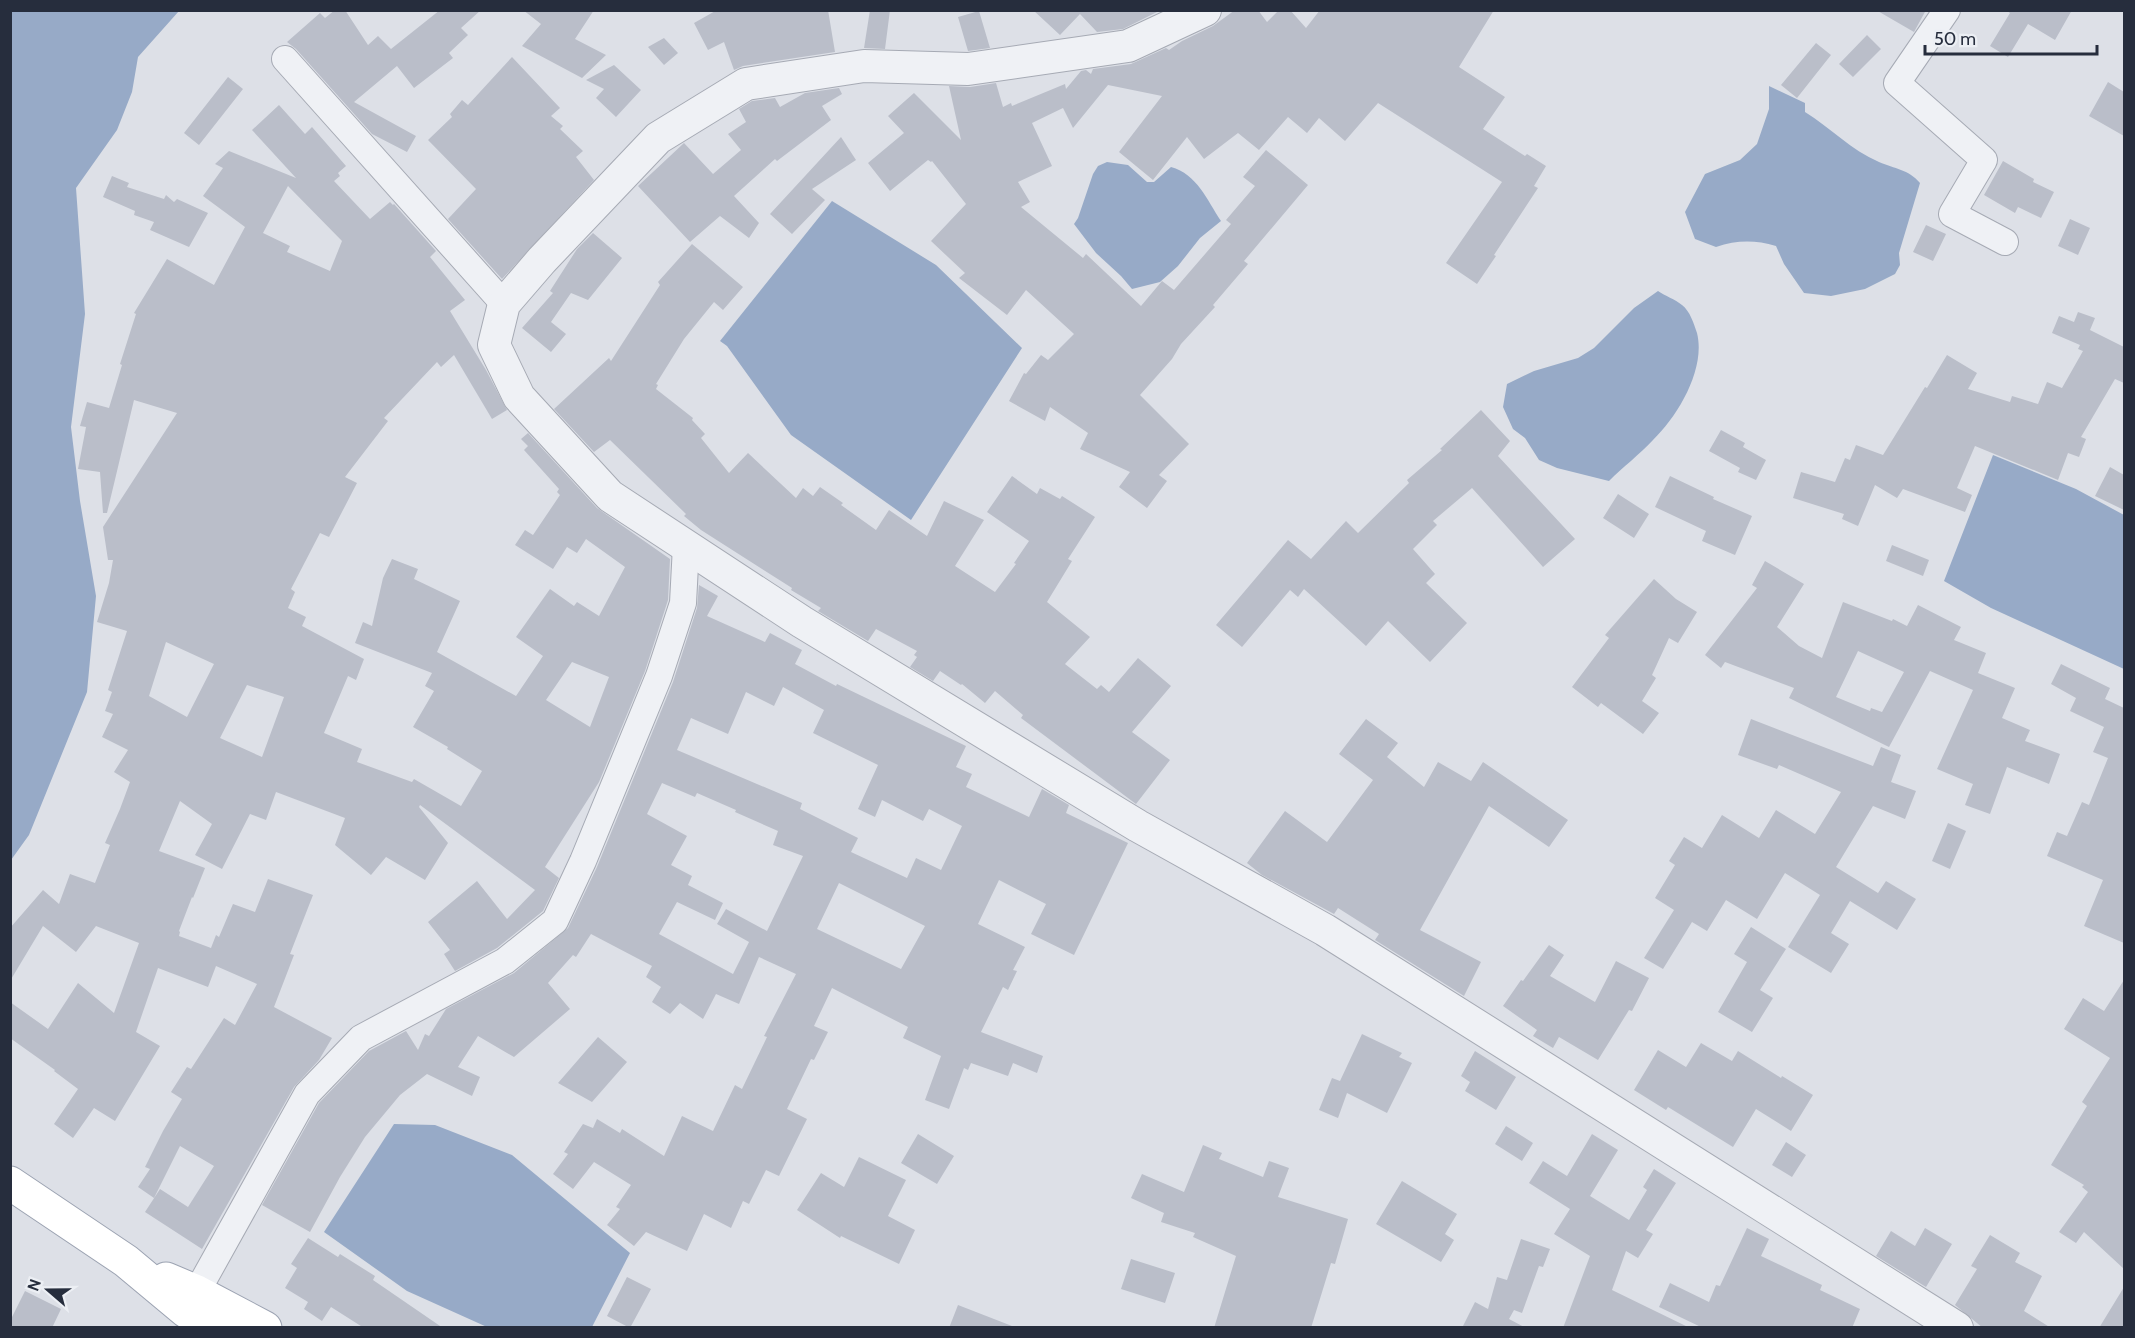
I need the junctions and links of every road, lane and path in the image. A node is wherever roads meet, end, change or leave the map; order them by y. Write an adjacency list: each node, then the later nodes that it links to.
1 (1205, 10): 5 (street)
2 (1947, 10): 4 (street)
3 (285, 59): 5 (street)
4 (2005, 242)
5 (504, 304): 6 (street)
6 (686, 546): 8 (street); 10 (street)
7 (12, 1188): 8 (main road)
8 (198, 1310): 9 (main road)
9 (265, 1328)
10 (1957, 1328)

